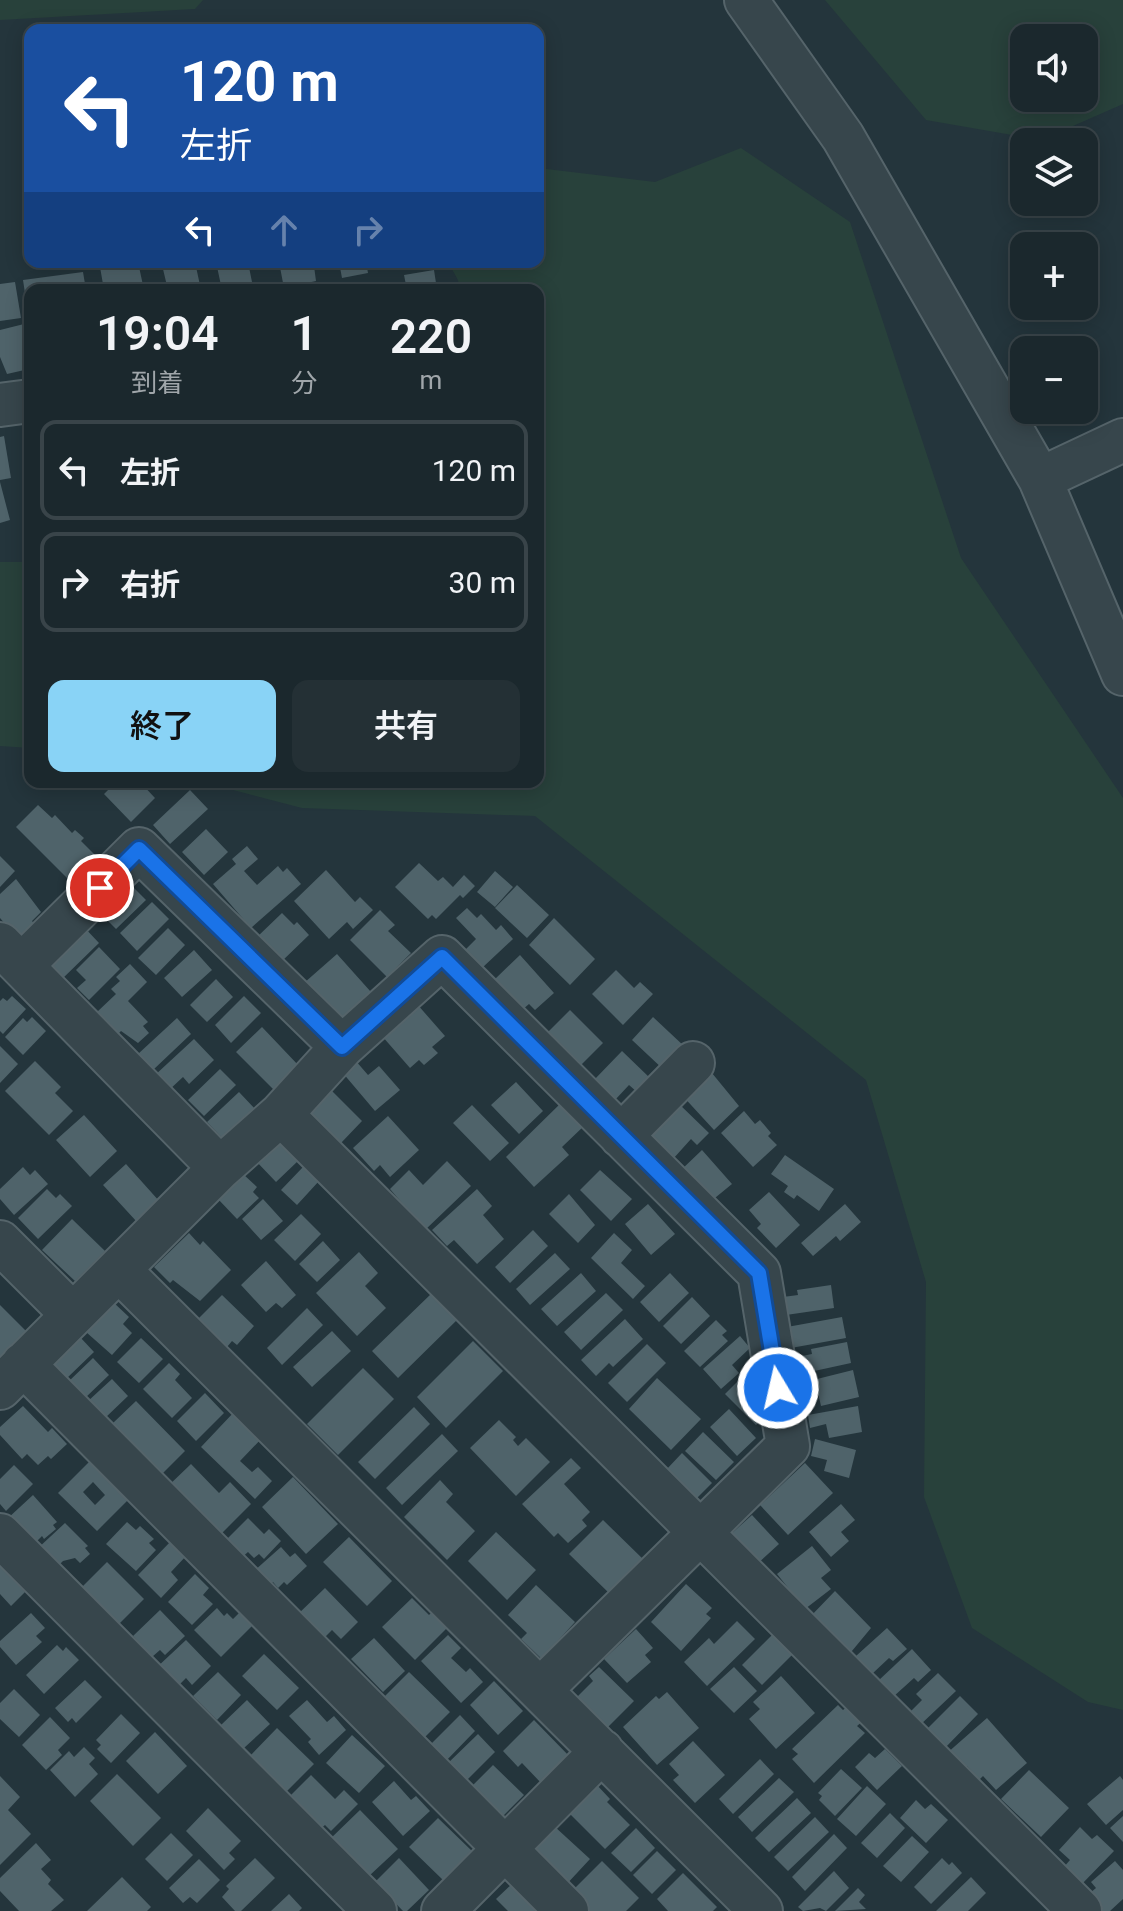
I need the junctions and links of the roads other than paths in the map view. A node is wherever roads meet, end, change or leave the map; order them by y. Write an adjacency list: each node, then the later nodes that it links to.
1 (746, 0): 5 (street)
2 (24, 402): 3 (street)
3 (0, 405)
4 (1123, 440): 5 (street)
5 (1040, 479): 6 (street)
6 (1123, 674)
7 (11, 954): 8 (street); 12 (street)
8 (342, 1047): 10 (street); 11 (street)
9 (693, 1063): 11 (street)
10 (281, 1114): 12 (street); 17 (street)
11 (621, 1136): 17 (street)
12 (220, 1168): 14 (street)
13 (0, 1242): 15 (street)
14 (120, 1271): 15 (street); 19 (street)
15 (72, 1314): 16 (street)
16 (12, 1376): 21 (street)
17 (700, 1533): 19 (street); 26 (street)
18 (0, 1535): 22 (street)
19 (540, 1690): 20 (street)
20 (602, 1751): 21 (street); 25 (street)
21 (505, 1848): 23 (street); 24 (street)
22 (375, 1911)
23 (443, 1911)
24 (567, 1911)
25 (761, 1911)
26 (1080, 1911)

